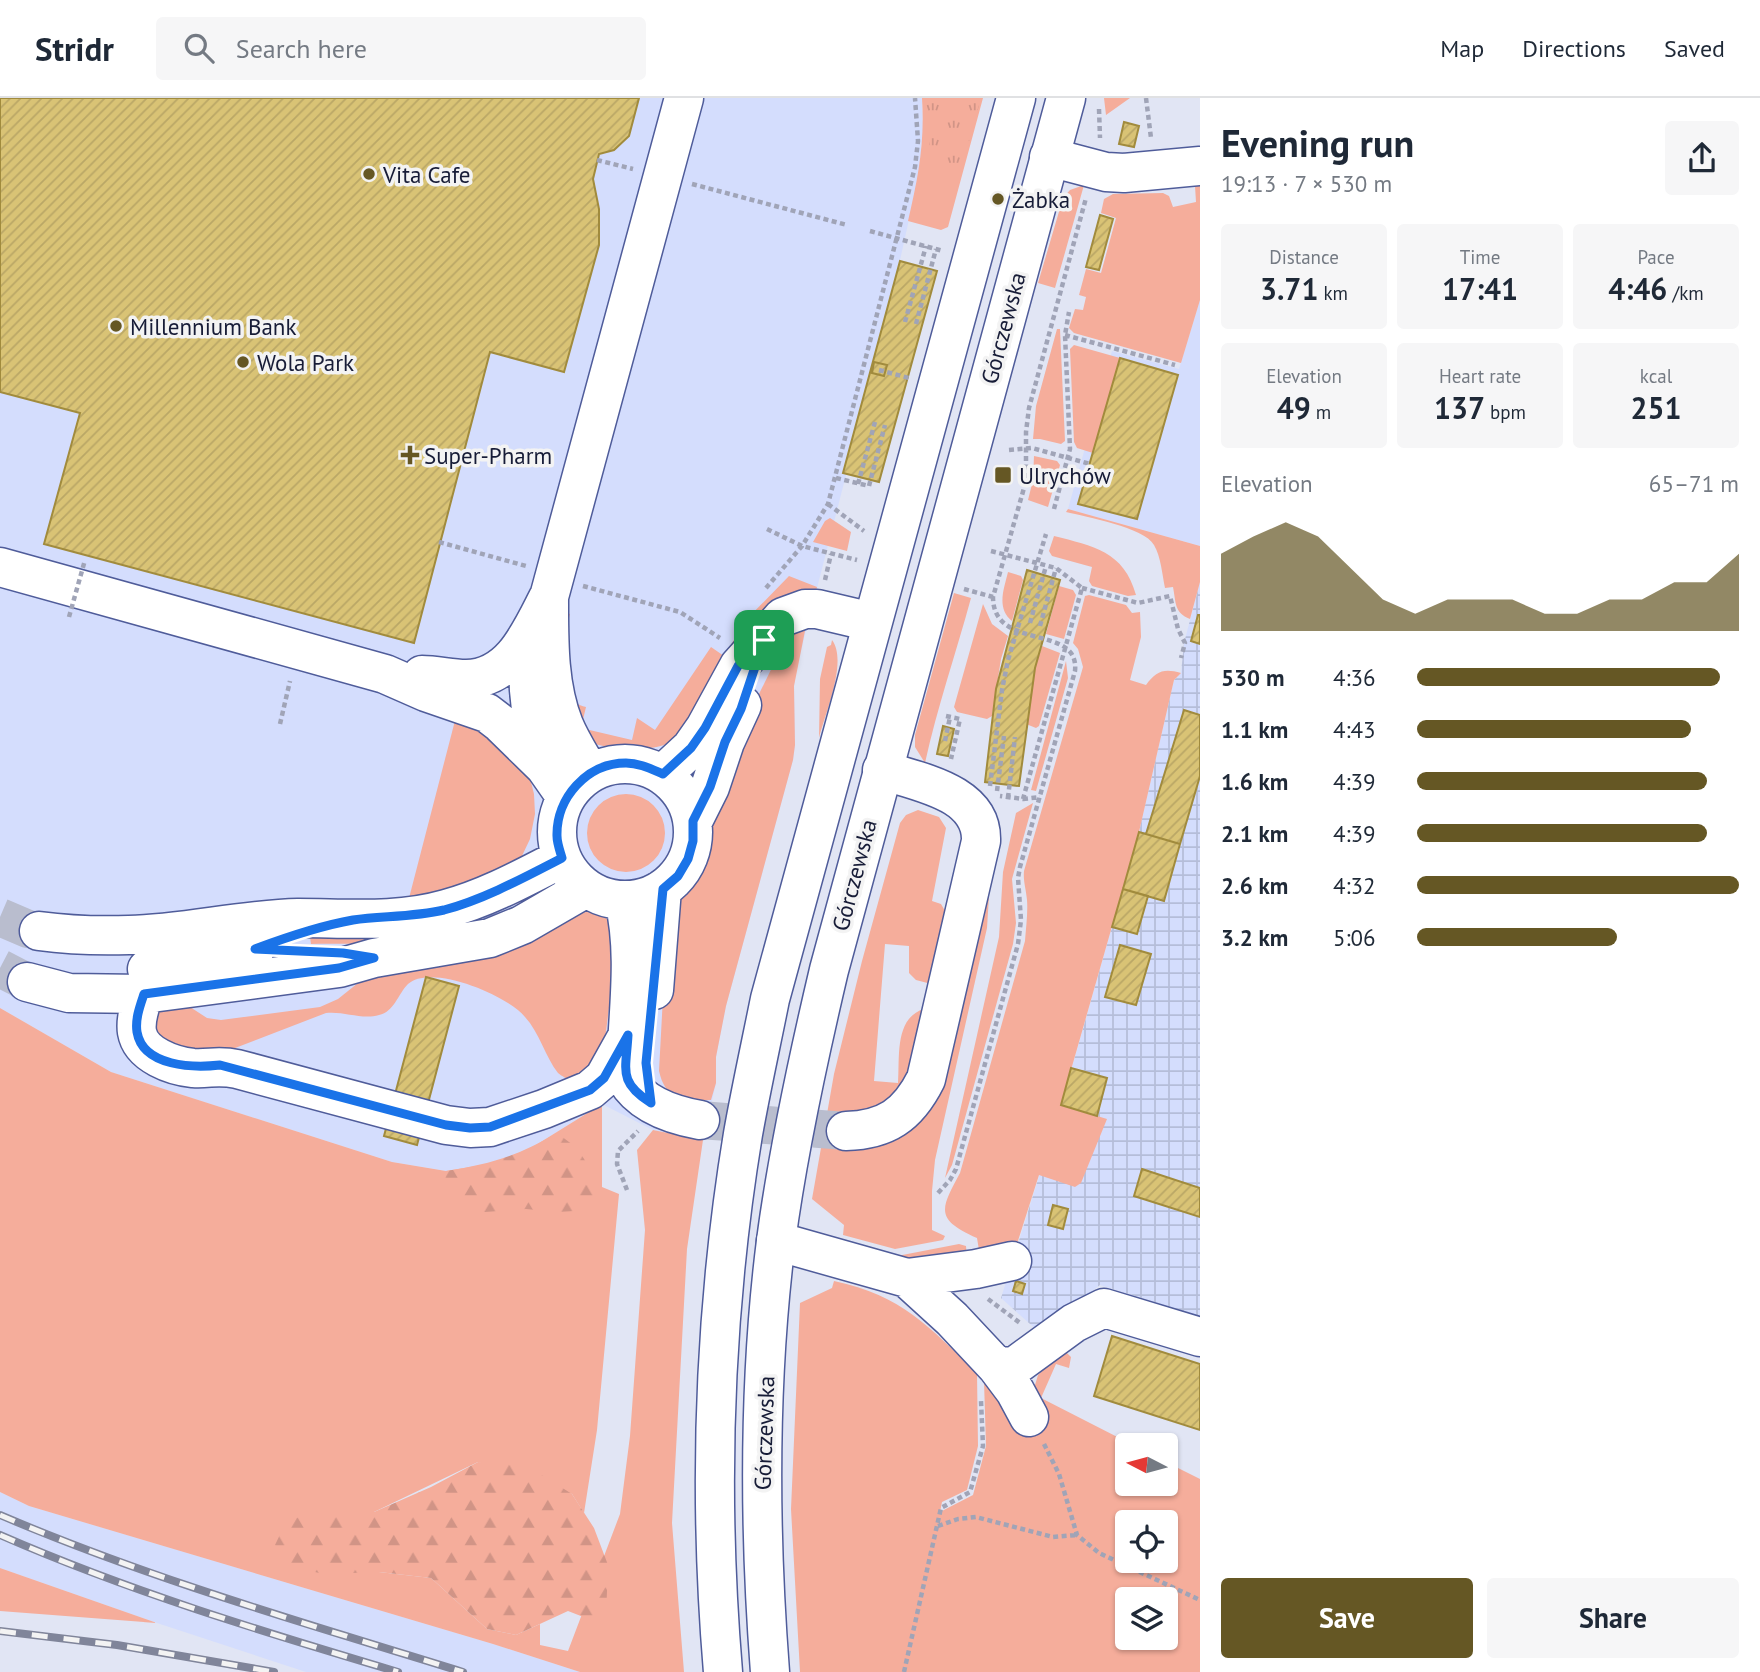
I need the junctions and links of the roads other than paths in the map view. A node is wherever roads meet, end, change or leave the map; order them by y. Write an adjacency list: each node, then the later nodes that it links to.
1 (684, 98): 7 (main road)
2 (1016, 98): 8 (main road, Górczewska)
3 (1082, 101): 4 (main road, Górczewska)
4 (1049, 157): 5 (main road); 11 (main road, Górczewska)
5 (1200, 166)
6 (0, 567): 10 (main road)
7 (546, 599): 10 (main road); 13 (main road)
8 (872, 622): 9 (main road); 34 (main road, Górczewska)
9 (764, 640): 12 (main road); 14 (main road)
10 (385, 674): 13 (main road)
11 (882, 770): 27 (main road); 28 (main road, Górczewska)
12 (663, 774): 13 (main road); 14 (main road)
13 (567, 779): 15 (main road)
14 (693, 821): 17 (main road)
15 (562, 858): 16 (main road); 19 (main road)
16 (586, 888): 18 (main road); 22 (main road)
17 (663, 889): 18 (main road); 25 (main road)
18 (624, 900): 24 (main road)
19 (354, 920): 20 (main road); 21 (main road)
20 (255, 949): 21 (main road); 22 (main road)
21 (32, 958): 23 (main road)
22 (374, 958): 23 (main road)
23 (144, 994): 24 (main road)
24 (628, 1035): 25 (main road)
25 (651, 1103): 26 (main road)
26 (700, 1120)
27 (846, 1131)
28 (776, 1241): 30 (main road); 35 (main road, Górczewska)
29 (994, 1265): 30 (main road)
30 (907, 1278): 32 (main road)
31 (1200, 1337): 32 (main road)
32 (989, 1380): 33 (main road)
33 (1029, 1417)
34 (723, 1672)
35 (770, 1672)

